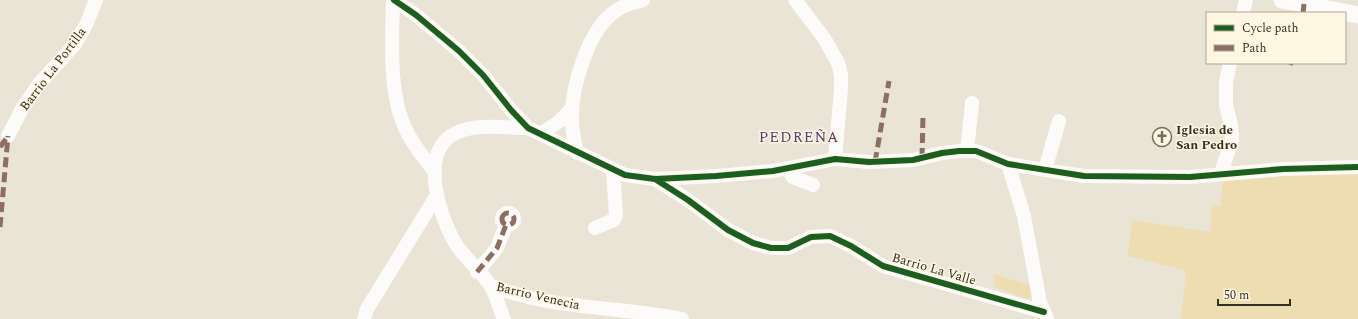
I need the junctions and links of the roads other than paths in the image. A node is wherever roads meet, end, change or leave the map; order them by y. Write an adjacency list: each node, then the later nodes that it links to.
1 (96, 0): 16 (street, Barrio La Portilla)
2 (394, 0): 15 (street); 25 (street)
3 (642, 0): 8 (street)
4 (795, 0): 19 (street)
5 (1246, 0): 9 (street)
6 (1282, 0): 7 (main road)
7 (1322, 4): 10 (main road)
8 (613, 5): 13 (street)
9 (1243, 12)
10 (1358, 15)
11 (1230, 64): 26 (street)
12 (972, 103): 17 (street)
13 (572, 108): 15 (street); 18 (street)
14 (1059, 121): 24 (street)
15 (534, 131): 18 (street); 25 (street, Barrio Venecia)
16 (8, 136)
17 (967, 151): 19 (street); 20 (street)
18 (577, 153): 23 (street)
19 (835, 159): 21 (street)
20 (1008, 164): 24 (street); 34 (street, Barrio La Valle)
21 (787, 168): 27 (street); 28 (street)
22 (1358, 168): 26 (street)
23 (613, 170): 27 (street); 31 (street)
24 (1045, 170): 26 (street)
25 (435, 172): 29 (street, Barrio Venecia)
26 (1221, 173)
27 (655, 179): 34 (street, Barrio La Valle)
28 (813, 185)
29 (437, 195): 32 (street, Barrio Venecia); 35 (street)
30 (506, 225): 32 (street)
31 (596, 228)
32 (477, 272): 33 (street, Barrio Venecia)
33 (490, 285): 36 (street, Barrio Venecia); 37 (street, Barrio Venecia)
34 (1046, 316)
35 (364, 319)
36 (504, 319)
37 (682, 319)

